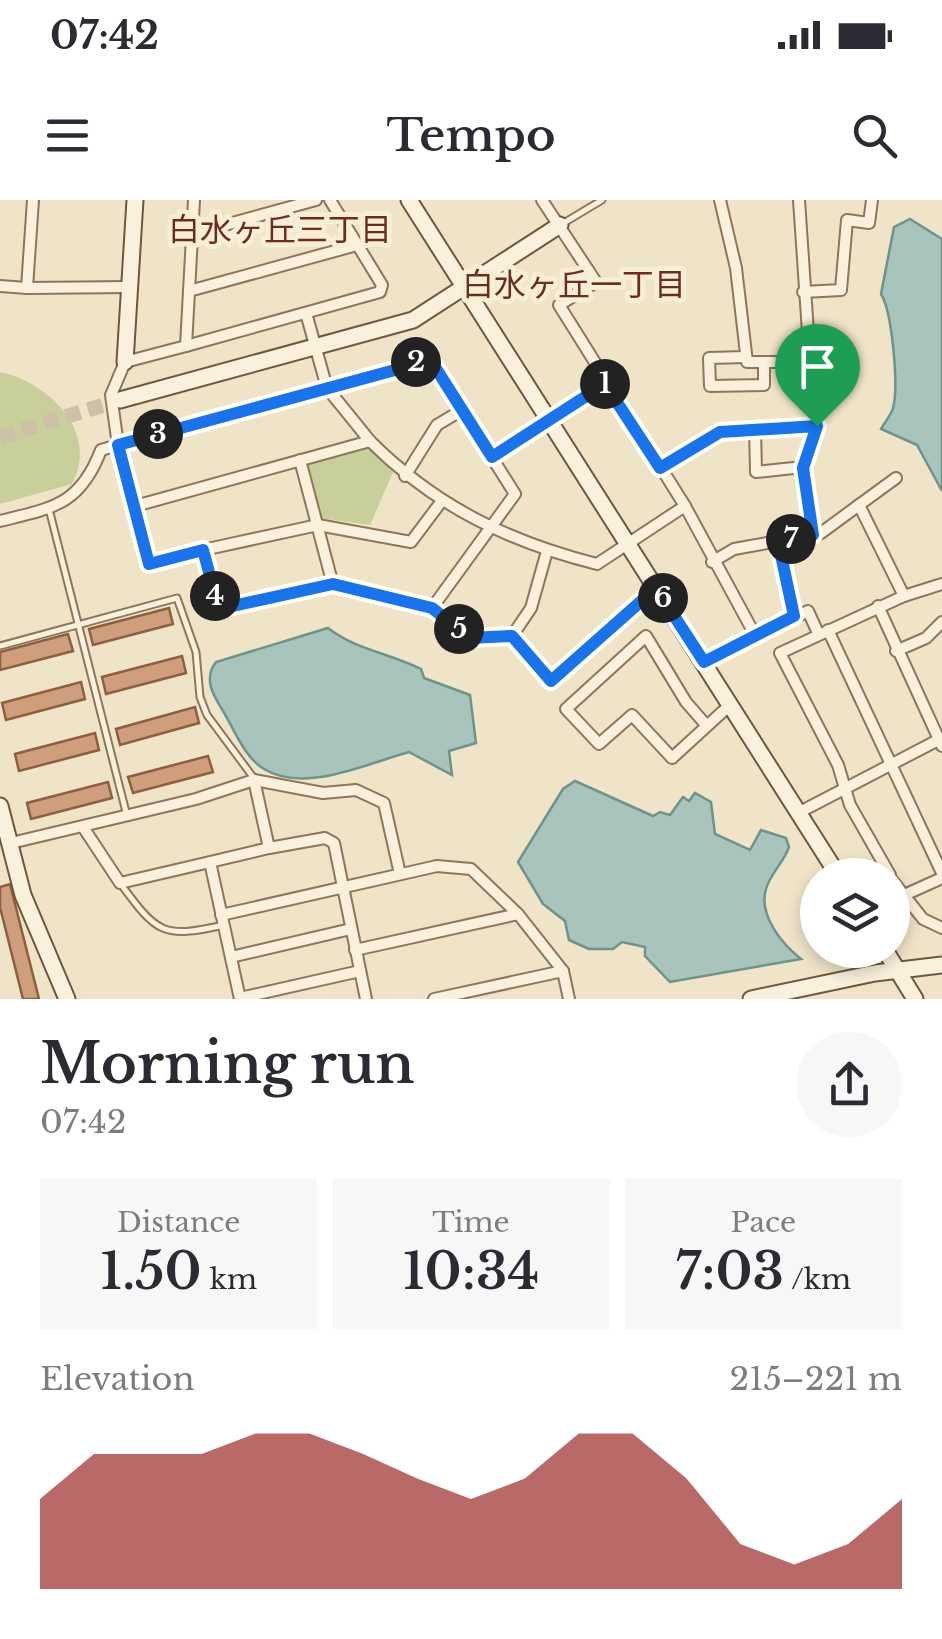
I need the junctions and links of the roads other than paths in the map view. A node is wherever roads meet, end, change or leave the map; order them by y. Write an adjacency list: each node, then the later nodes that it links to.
1 (33, 200): 17 (street)
2 (135, 200): 16 (street)
3 (194, 200): 13 (street)
4 (316, 200): 13 (street)
5 (330, 200): 14 (street)
6 (409, 200): 18 (street)
7 (542, 200): 12 (street)
8 (602, 200): 12 (lane)
9 (720, 200): 24 (street)
10 (799, 200): 20 (street)
11 (872, 200): 20 (street)
12 (560, 226): 18 (street); 28 (street)
13 (192, 234): 19 (street)
14 (357, 245): 19 (street); 21 (street)
15 (0, 286): 17 (street)
16 (130, 286): 17 (street); 25 (street)
17 (27, 288)
18 (465, 288): 23 (street); 32 (street)
19 (189, 291): 22 (street)
20 (803, 292): 26 (street)
21 (306, 313): 22 (street); 23 (street)
22 (186, 346): 25 (street)
23 (316, 349): 29 (street); 30 (street)
24 (746, 357): 27 (street); 27 (street)
25 (125, 362): 36 (street)
26 (810, 362): 27 (street); 33 (street)
27 (764, 363)
28 (605, 384): 32 (street); 39 (street)
29 (328, 388): 31 (street); 35 (street); 36 (street)
30 (120, 400)
31 (462, 410): 37 (street); 41 (street)
32 (549, 420): 37 (street); 53 (street)
33 (817, 426): 34 (street); 40 (street)
34 (756, 428): 39 (street); 40 (street)
35 (370, 441): 38 (street); 41 (street)
36 (118, 445): 44 (street); 47 (street)
37 (492, 457): 50 (street)
38 (300, 460): 44 (street); 49 (street)
39 (660, 468): 45 (street)
40 (803, 468): 51 (street)
41 (406, 476): 43 (street)
42 (896, 478): 46 (street)
43 (440, 502): 49 (street); 50 (street)
44 (136, 506): 54 (street)
45 (685, 506): 53 (street); 56 (street)
46 (859, 506): 51 (street); 60 (street)
47 (49, 509): 48 (street); 65 (lane)
48 (0, 521)
49 (318, 525): 54 (street); 57 (street)
50 (490, 528): 55 (street); 62 (street)
51 (813, 535): 52 (street)
52 (778, 541): 56 (street); 63 (street)
53 (627, 542): 55 (street); 59 (street)
54 (203, 550): 57 (street)
55 (547, 551): 68 (street)
56 (712, 562): 67 (street)
57 (333, 584): 62 (street)
58 (942, 584): 60 (street)
59 (656, 588): 68 (street); 71 (street)
60 (904, 596): 61 (street)
61 (878, 606): 66 (street); 70 (street)
62 (432, 608): 68 (street)
63 (794, 616): 66 (street); 67 (street)
64 (942, 622): 70 (street)
65 (79, 624): 69 (lane); 76 (lane); 80 (lane)
66 (823, 631): 75 (street); 77 (street)
67 (754, 635): 71 (street)
68 (512, 636)
69 (0, 646)
70 (896, 651): 74 (street)
71 (704, 662): 72 (street)
72 (731, 704): 73 (street); 79 (street)
73 (708, 726): 73 (street)
74 (941, 741): 75 (street)
75 (891, 762): 77 (street); 88 (street)
76 (254, 780): 80 (street); 83 (street); 87 (street)
77 (846, 784): 79 (street); 85 (street)
78 (0, 806): 82 (street)
79 (798, 812): 84 (street)
80 (127, 816): 81 (street)
81 (83, 827): 82 (street); 89 (street)
82 (10, 844): 103 (street)
83 (269, 848): 86 (street); 90 (street)
84 (827, 858)
85 (880, 858)
86 (210, 862): 89 (street); 94 (street)
87 (400, 874): 90 (street); 93 (street)
88 (942, 876): 91 (street)
89 (120, 883): 94 (lane)
90 (342, 886): 94 (street); 96 (street)
91 (910, 892)
92 (910, 905): 95 (street)
93 (518, 914): 97 (street); 102 (street)
94 (223, 920): 98 (street)
95 (942, 928)
96 (350, 929): 97 (street); 98 (street)
97 (355, 950): 100 (street)
98 (231, 957): 104 (street)
99 (942, 965): 101 (street)
100 (360, 970): 104 (street); 105 (street)
101 (897, 970): 108 (street); 109 (street)
102 (563, 971): 106 (street); 107 (street)
103 (67, 999)
104 (240, 999)
105 (366, 999)
106 (434, 999)
107 (569, 999)
108 (751, 999)
109 (915, 999)

